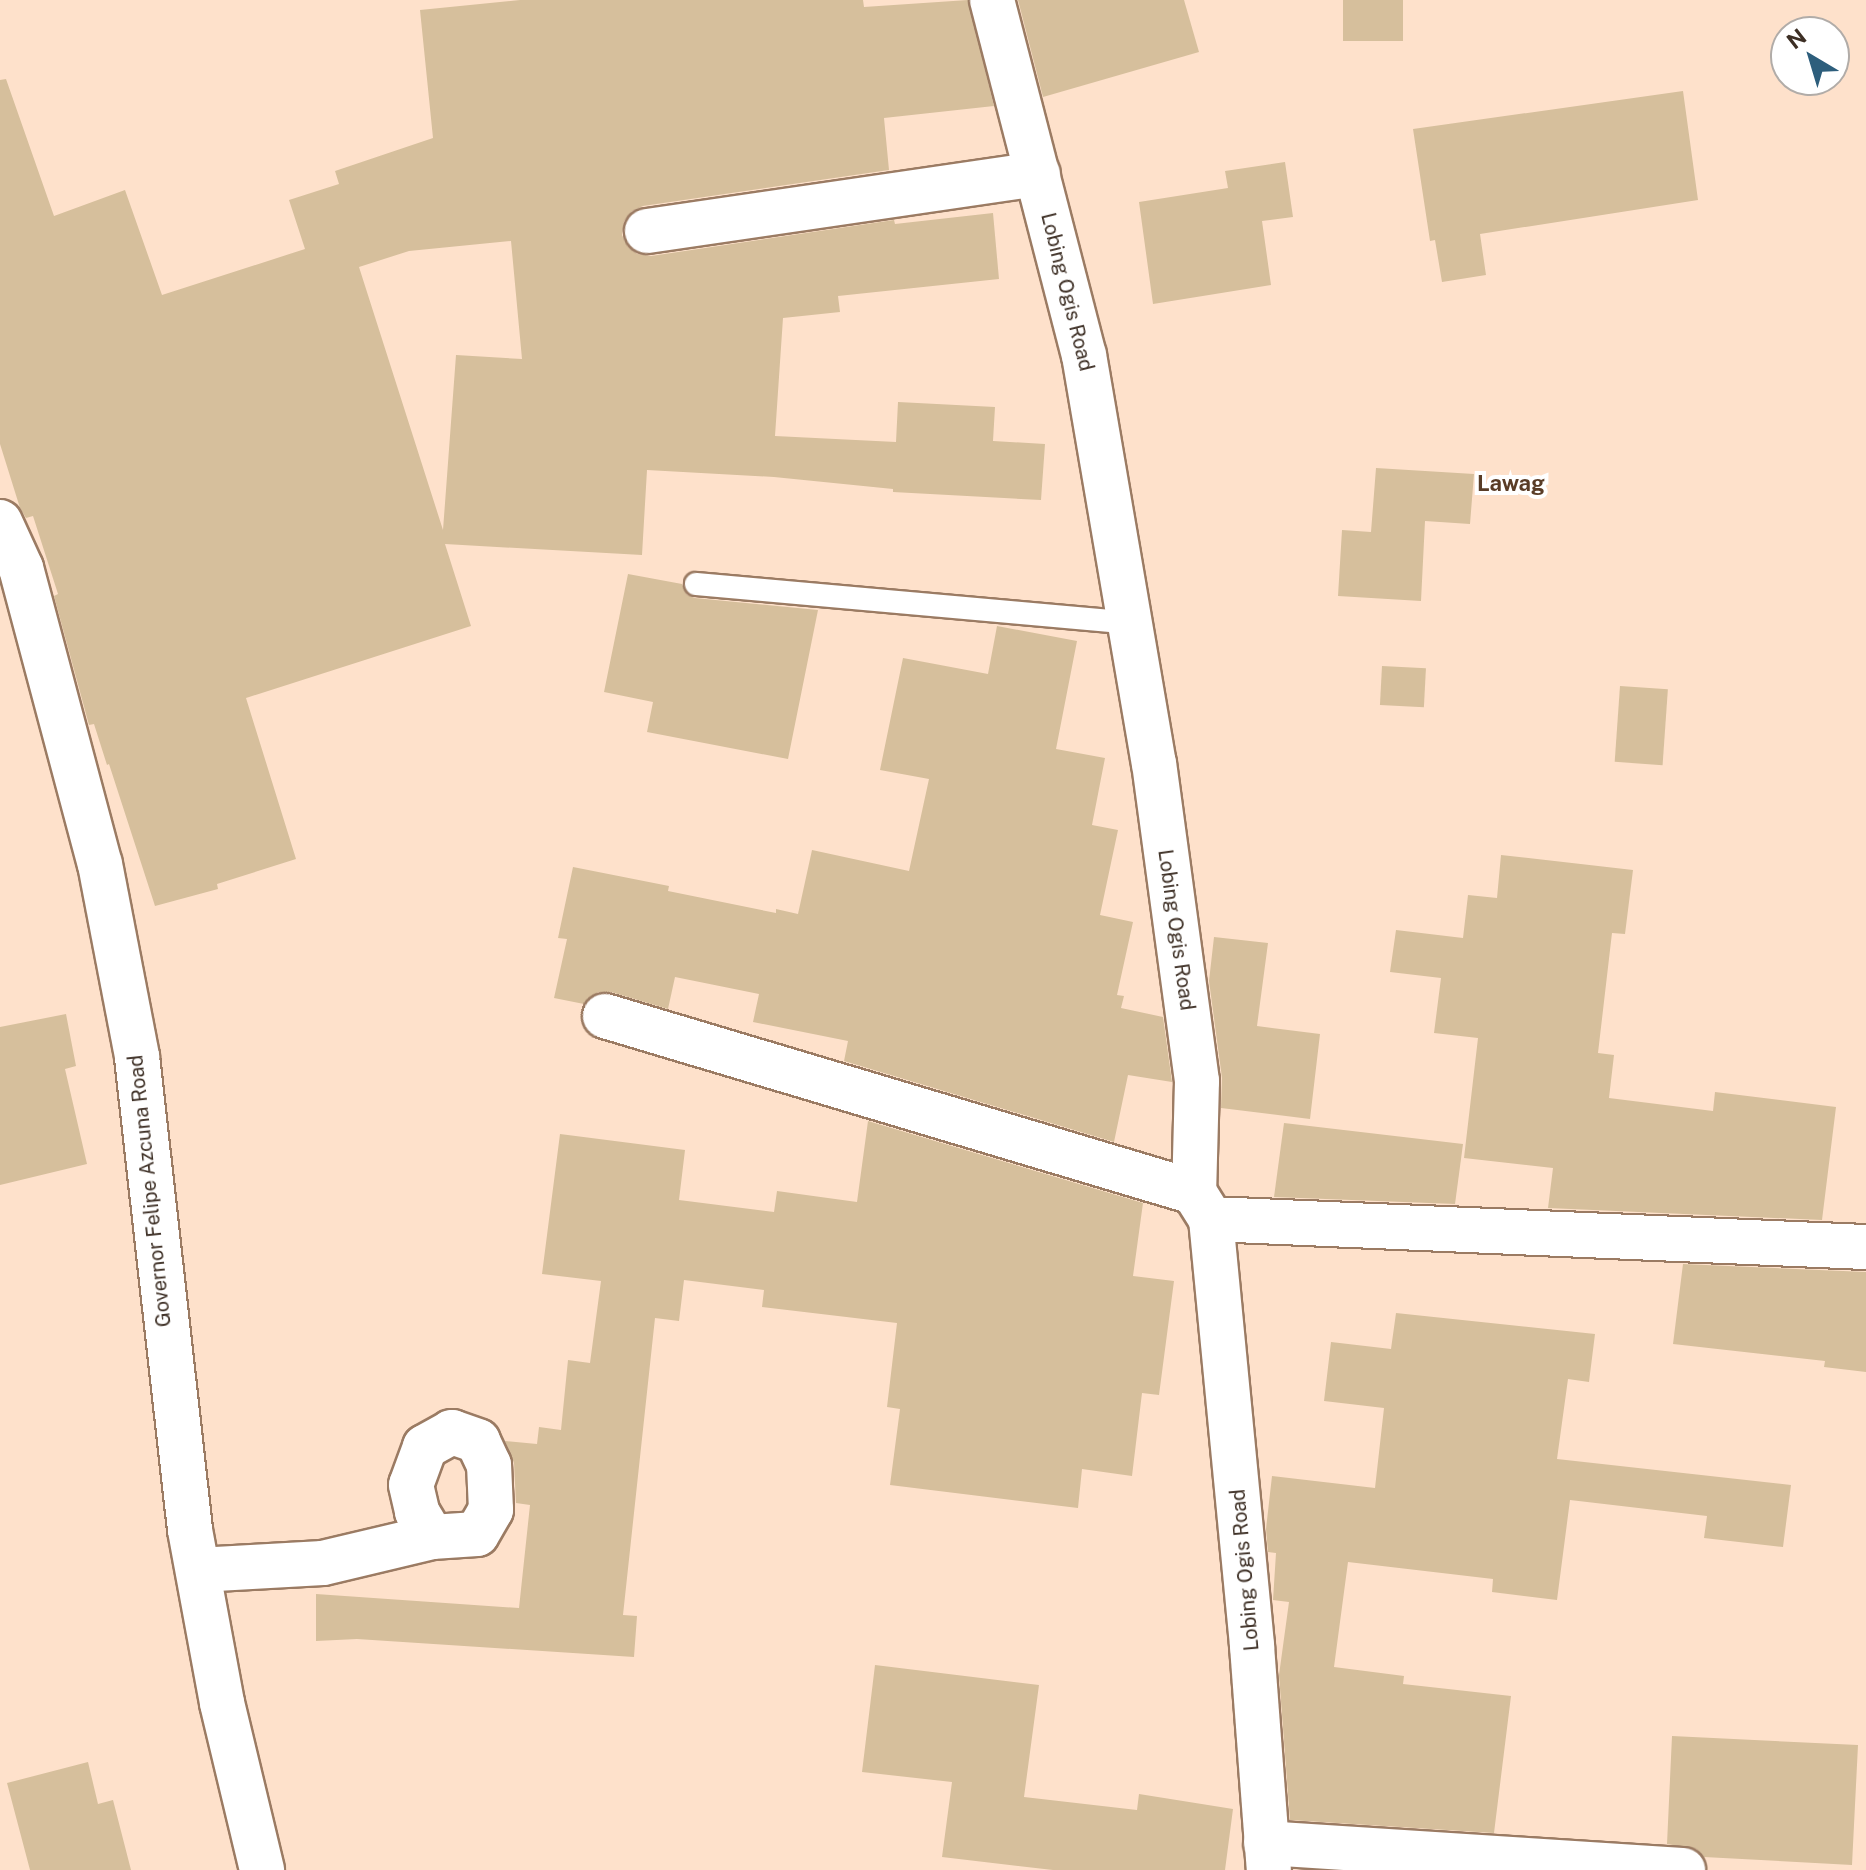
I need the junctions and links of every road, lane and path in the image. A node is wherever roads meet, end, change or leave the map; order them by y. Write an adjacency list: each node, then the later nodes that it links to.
1 (992, 0): 2 (street, Lobing Ogis Road)
2 (1038, 174): 3 (street); 6 (street, Lobing Ogis Road)
3 (647, 231)
4 (0, 522): 11 (street, Governor Felipe Azcuna Road)
5 (696, 584): 6 (lane)
6 (1130, 623): 8 (street, Lobing Ogis Road)
7 (605, 1016): 8 (street)
8 (1203, 1205): 9 (street); 12 (street, Lobing Ogis Road)
9 (1866, 1247)
10 (432, 1537): 11 (street)
11 (198, 1570): 13 (street, Governor Felipe Azcuna Road)
12 (1268, 1857): 14 (street)
13 (262, 1870)
14 (1683, 1870)

